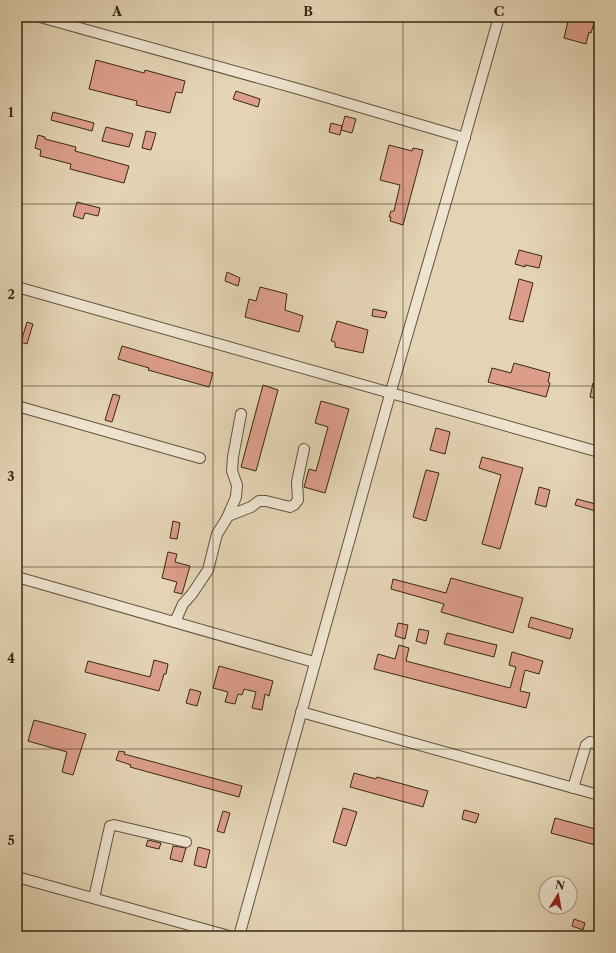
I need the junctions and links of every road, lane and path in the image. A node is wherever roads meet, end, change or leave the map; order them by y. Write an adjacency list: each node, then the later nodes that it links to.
1 (40, 17): 3 (lane)
2 (499, 17): 3 (lane)
3 (465, 138): 5 (lane)
4 (17, 287): 5 (lane)
5 (390, 393): 9 (lane); 14 (lane)
6 (17, 406): 10 (lane)
7 (241, 414): 11 (lane)
8 (304, 449): 11 (lane)
9 (599, 452)
10 (200, 458)
11 (228, 516): 13 (lane)
12 (17, 576): 13 (lane)
13 (176, 622): 14 (lane)
14 (314, 662): 15 (lane)
15 (301, 712): 17 (lane); 23 (lane)
16 (599, 744): 17 (lane)
17 (573, 788): 18 (lane)
18 (599, 795)
19 (186, 842): 21 (lane)
20 (17, 877): 21 (lane)
21 (94, 898): 22 (lane)
22 (229, 936)
23 (239, 936)

